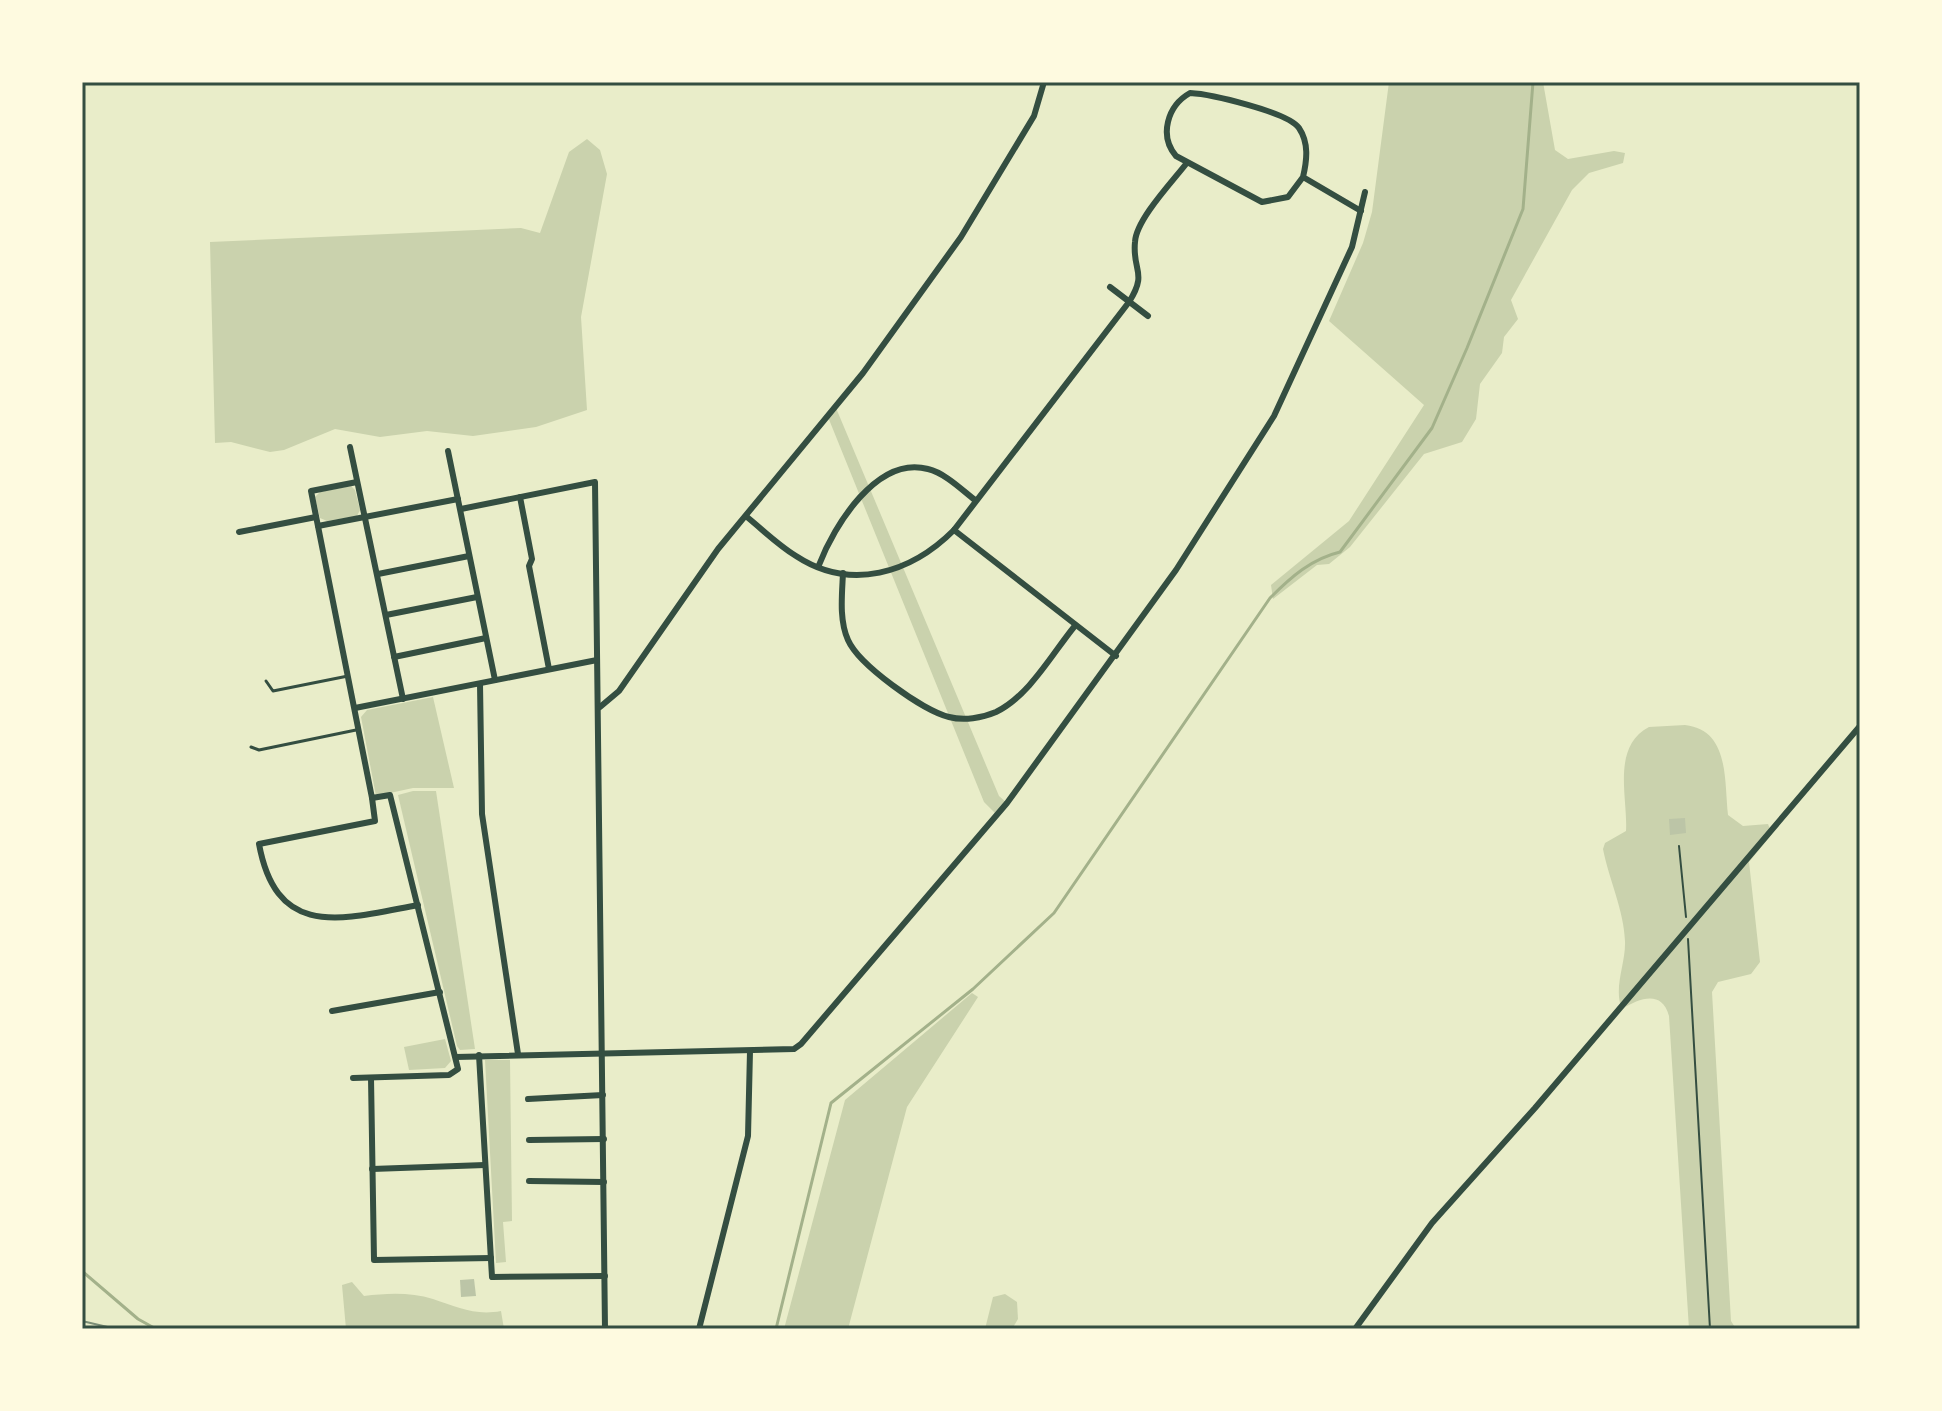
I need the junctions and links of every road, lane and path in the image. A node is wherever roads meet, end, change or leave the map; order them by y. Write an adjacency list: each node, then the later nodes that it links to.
1 (1044, 82): 18 (street)
2 (1186, 164): 3 (street); 3 (street); 7 (street)
3 (1303, 177): 5 (street)
4 (1365, 192): 5 (street)
5 (1361, 211): 30 (street)
6 (1110, 287): 7 (street)
7 (1129, 302): 8 (street); 14 (street)
8 (1148, 316)
9 (350, 447): 11 (street)
10 (448, 451): 13 (street)
11 (357, 482): 16 (street); 17 (street)
12 (520, 497): 15 (street); 32 (street); 33 (street)
13 (458, 499): 15 (street); 17 (street)
14 (975, 500): 20 (street); 23 (street)
15 (461, 509): 22 (street)
16 (316, 517): 19 (street); 21 (street)
17 (365, 517): 19 (street); 25 (street)
18 (747, 517): 23 (street); 39 (street)
19 (318, 526): 34 (street)
20 (954, 530): 24 (street); 28 (street)
21 (239, 532)
22 (469, 556): 25 (street); 26 (street)
23 (819, 565): 24 (street)
24 (843, 573): 28 (street)
25 (378, 574): 27 (street)
26 (477, 597): 27 (street); 29 (street)
27 (386, 615): 31 (street)
28 (1074, 627): 30 (street)
29 (486, 638): 31 (street); 35 (street)
30 (1116, 656): 50 (street)
31 (394, 657): 38 (street)
32 (597, 660): 33 (street); 39 (street)
33 (549, 669): 35 (street)
34 (348, 676): 36 (lane); 40 (street)
35 (495, 680): 37 (street)
36 (266, 681)
37 (480, 684): 38 (street); 52 (street)
38 (403, 699): 40 (street)
39 (600, 707): 51 (street)
40 (355, 708): 42 (street)
41 (1860, 726): 47 (street)
42 (359, 730): 43 (lane); 44 (street)
43 (251, 747)
44 (372, 798): 46 (street); 46 (street)
45 (1679, 846): 47 (path)
46 (418, 905): 48 (street)
47 (1687, 927): 69 (street); 70 (path)
48 (440, 992): 49 (street); 54 (street)
49 (332, 1011)
50 (750, 1051): 51 (street); 68 (street)
51 (603, 1052): 52 (street); 57 (street)
52 (518, 1054): 53 (street)
53 (479, 1055): 54 (street); 61 (street)
54 (456, 1057): 56 (street)
55 (353, 1078): 56 (street)
56 (371, 1078): 62 (street)
57 (603, 1095): 58 (street); 59 (street)
58 (528, 1099)
59 (604, 1139): 60 (street); 64 (street)
60 (529, 1140)
61 (485, 1165): 62 (street); 65 (street)
62 (372, 1169): 65 (street)
63 (529, 1181): 64 (street)
64 (604, 1182): 66 (street)
65 (491, 1258): 66 (street)
66 (605, 1276): 67 (street)
67 (605, 1329)
68 (699, 1329)
69 (1355, 1329)
70 (1710, 1329)

